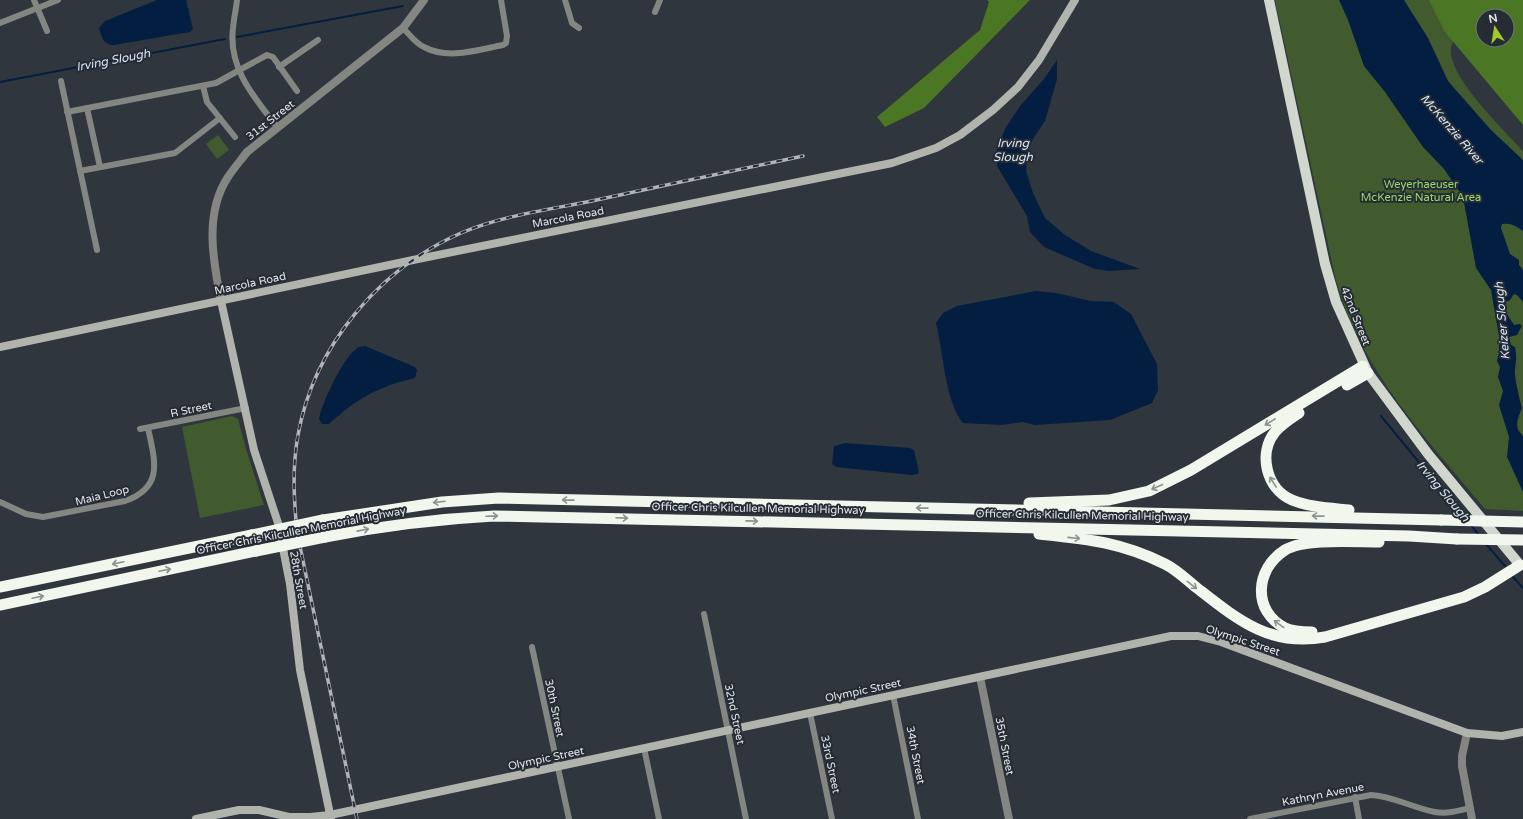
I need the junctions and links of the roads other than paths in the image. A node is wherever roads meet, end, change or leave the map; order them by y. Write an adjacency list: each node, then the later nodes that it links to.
1 (34, 0): 10 (street)
2 (58, 0): 10 (street)
3 (237, 0): 18 (street)
4 (424, 0): 13 (street, 31st Street)
5 (501, 0): 13 (street)
6 (565, 0): 14 (street)
7 (660, 0): 11 (street)
8 (1075, 0): 30 (main road, Marcola Road)
9 (1269, 0): 32 (main road, 42nd Street)
10 (38, 8): 12 (street); 15 (street)
11 (655, 12)
12 (0, 23)
13 (403, 28): 25 (street, 31st Street)
14 (579, 28)
15 (47, 31)
16 (318, 40): 17 (street)
17 (279, 67): 18 (street); 21 (street)
18 (239, 72): 20 (street); 25 (street)
19 (61, 82): 23 (street)
20 (203, 86): 22 (street); 24 (street)
21 (298, 91)
22 (87, 108): 23 (street); 27 (street)
23 (67, 112): 28 (street)
24 (220, 118): 26 (street); 27 (street)
25 (277, 127): 30 (street, 31st Street)
26 (235, 137)
27 (100, 167): 28 (street)
28 (80, 171): 29 (street)
29 (97, 250)
30 (221, 300): 31 (main road, Marcola Road); 33 (main road, 28th Street)
31 (0, 347)
32 (1365, 370): 37 (highway, one-way to 37); 38 (highway, one-way to 32); 43 (main road, 42nd Street)
33 (246, 408): 34 (street, R Street); 59 (main road, 28th Street)
34 (148, 428): 35 (street, R Street); 36 (street, Maia Loop)
35 (140, 429)
36 (0, 502)
37 (941, 508): 38 (highway, Officer Chris Kilcullen Memorial Highway, one-way to 37); 44 (highway, Officer Chris Kilcullen Memorial Highway, one-way to 44, bridge)
38 (1401, 518): 39 (highway, Officer Chris Kilcullen Memorial Highway, bridge)
39 (1523, 522)
40 (965, 526): 41 (highway, Officer Chris Kilcullen Memorial Highway); 45 (highway, Officer Chris Kilcullen Memorial Highway, one-way to 40, bridge); 47 (highway, one-way to 47)
41 (1436, 539): 42 (highway, Officer Chris Kilcullen Memorial Highway, bridge); 47 (highway, one-way to 41)
42 (1523, 540)
43 (1522, 566): 47 (highway)
44 (0, 587)
45 (0, 605)
46 (704, 614): 52 (street, 32nd Street)
47 (1344, 630)
48 (532, 647): 56 (street, 30th Street)
49 (980, 676): 50 (main road, Olympic Street); 54 (main road, Olympic Street); 67 (street, 35th Street)
50 (893, 695): 51 (main road, Olympic Street); 66 (street, 34th Street)
51 (810, 713): 52 (main road, Olympic Street); 65 (street, 33rd Street)
52 (728, 731): 55 (main road, Olympic Street); 64 (street, 32nd Street)
53 (1523, 732): 54 (main road, Olympic Street)
54 (1467, 733): 58 (street)
55 (644, 748): 56 (main road, Olympic Street); 63 (street)
56 (557, 767): 59 (main road, Olympic Street); 62 (street, 30th Street)
57 (1355, 798): 58 (street, Kathryn Avenue); 60 (street, Kathryn Avenue); 69 (street)
58 (1470, 808): 70 (street)
59 (331, 817): 61 (main road, Olympic Street)
60 (1271, 817): 68 (street, Kathryn Avenue)
61 (196, 819)
62 (569, 819)
63 (658, 819)
64 (746, 819)
65 (832, 819)
66 (918, 819)
67 (1008, 819)
68 (1250, 819)
69 (1359, 819)
70 (1472, 819)

